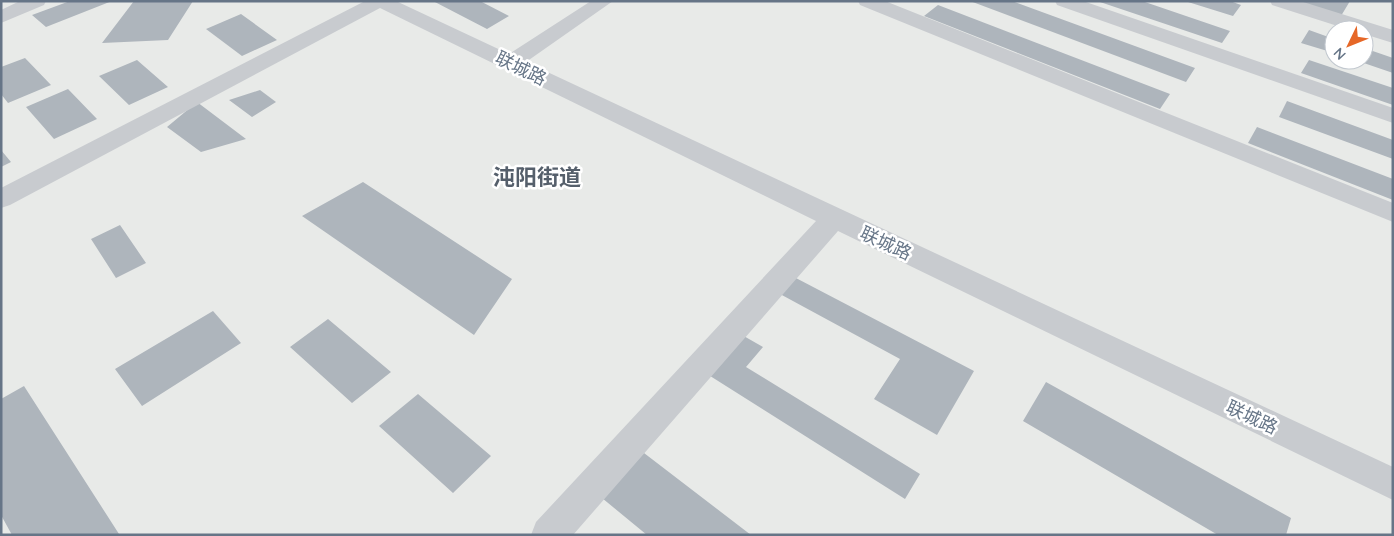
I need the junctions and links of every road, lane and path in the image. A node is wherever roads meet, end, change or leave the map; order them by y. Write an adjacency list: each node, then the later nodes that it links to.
1 (37, 1): 7 (street)
2 (380, 1): 9 (street, 联城路); 11 (street)
3 (604, 1): 9 (street)
4 (866, 1): 12 (street)
5 (1064, 1): 10 (street)
6 (1279, 1): 8 (street)
7 (1, 17)
8 (1393, 37)
9 (510, 63): 13 (street, 联城路)
10 (1393, 116)
11 (1, 199)
12 (1393, 213)
13 (834, 218): 14 (street, 联城路); 15 (street)
14 (1393, 484)
15 (549, 535)

